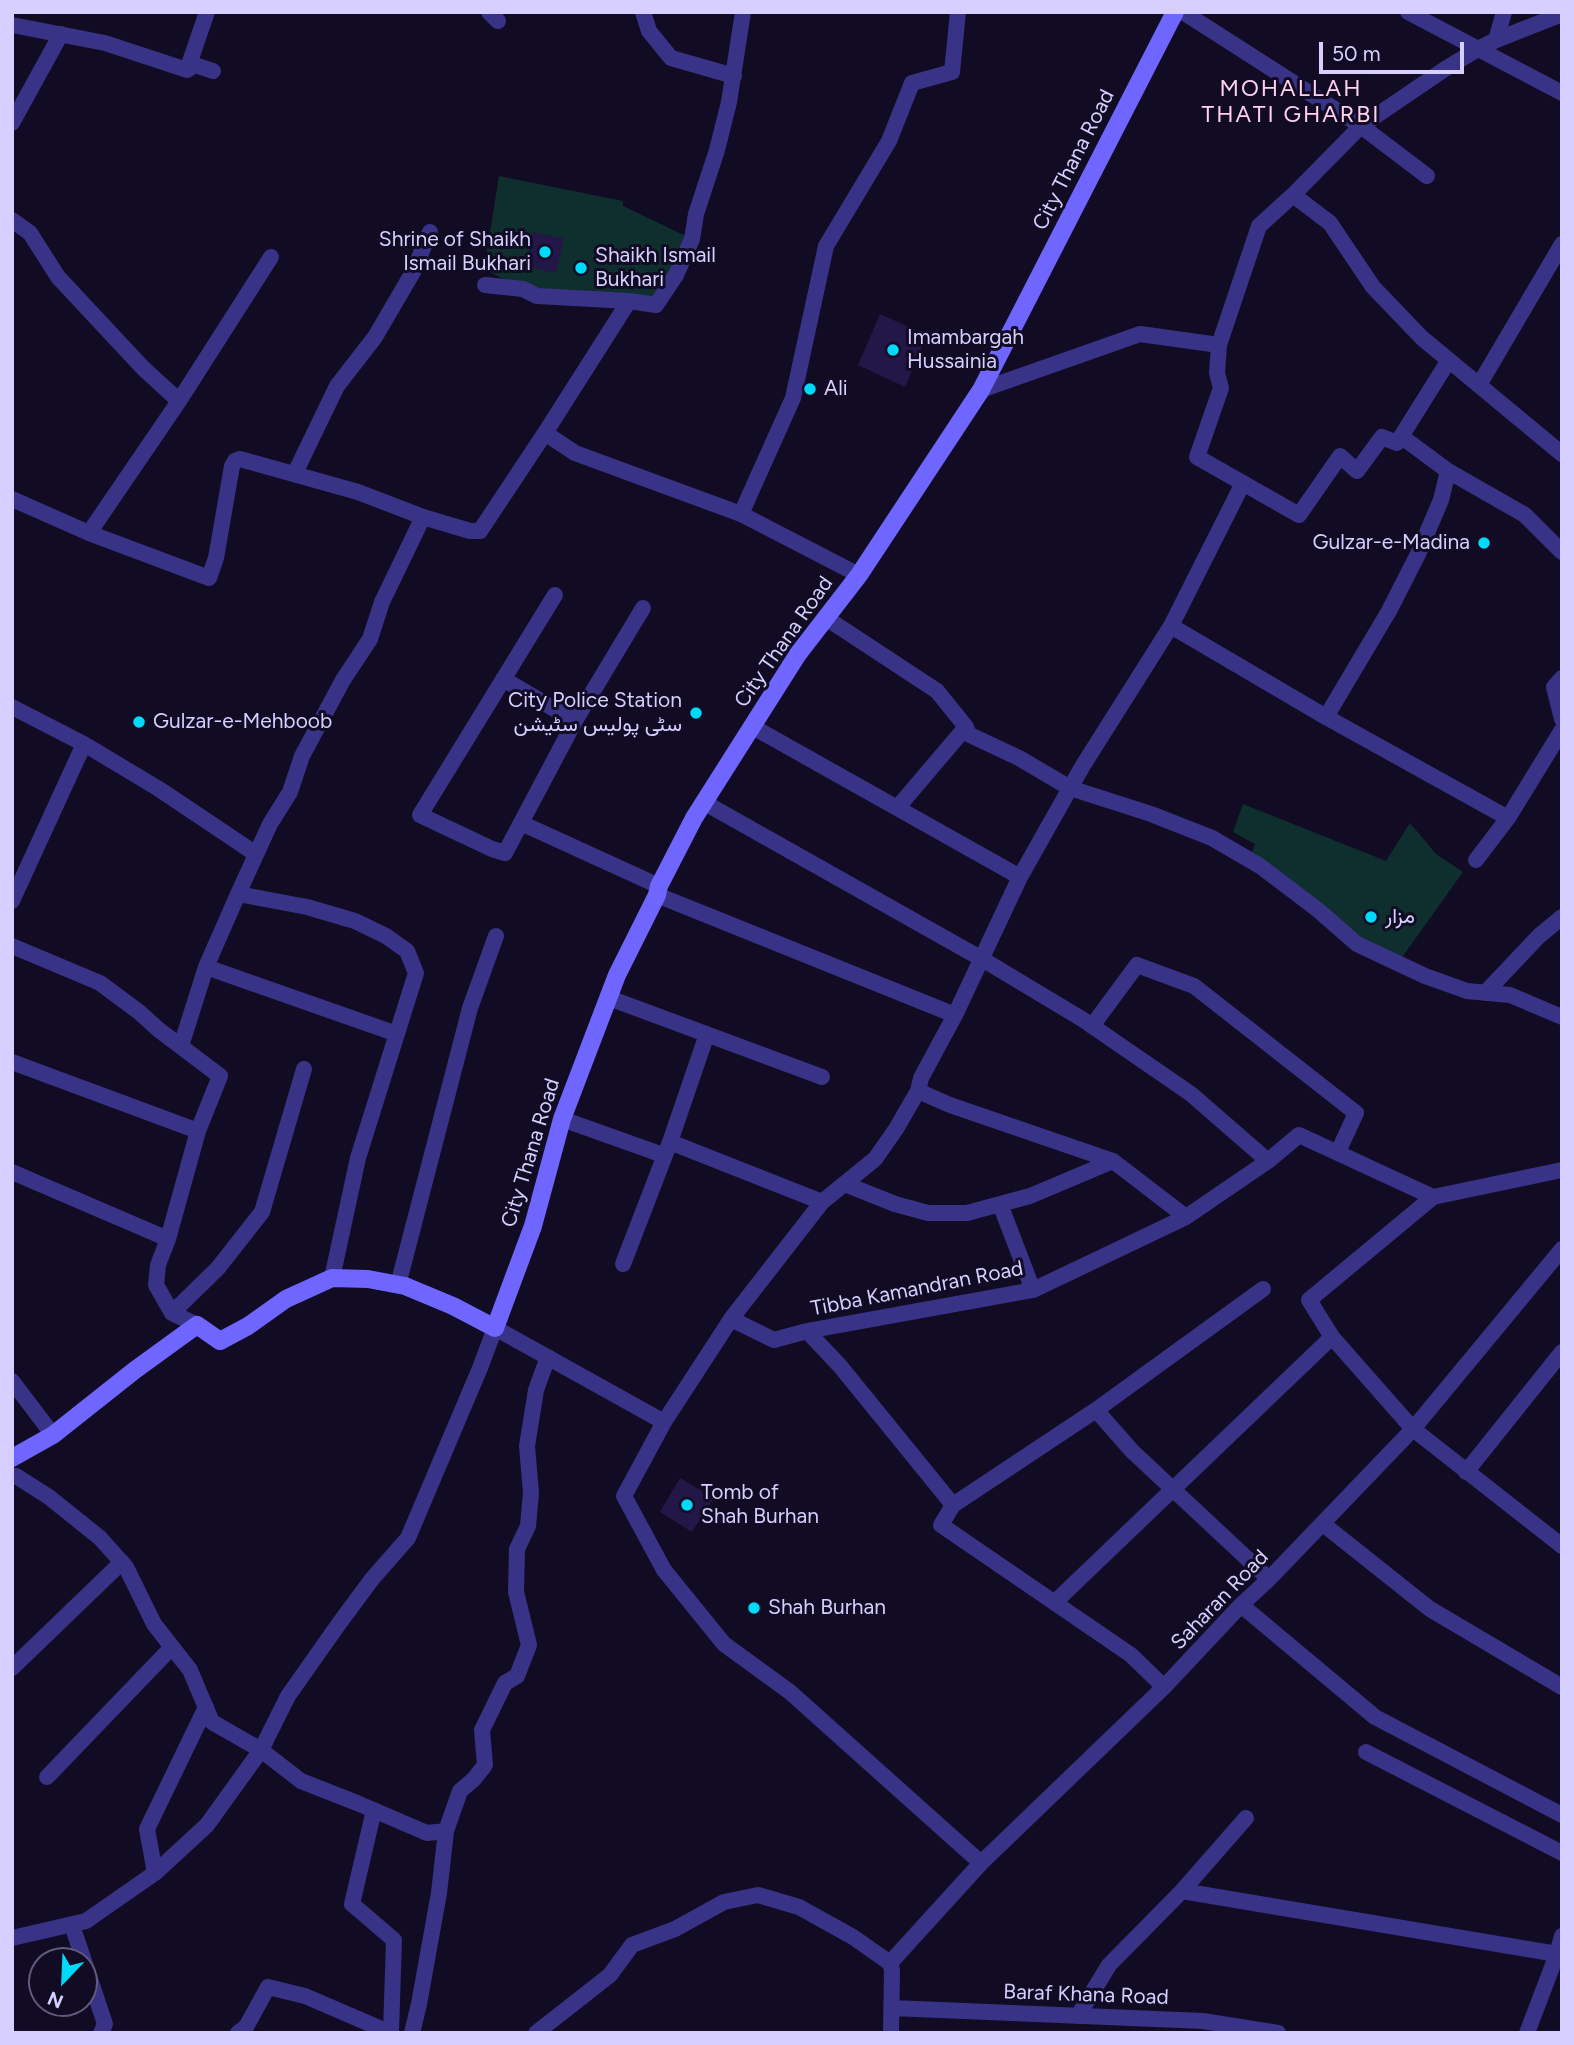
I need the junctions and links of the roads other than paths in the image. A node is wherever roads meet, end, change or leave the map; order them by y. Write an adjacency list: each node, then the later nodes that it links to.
1 (207, 12): 14 (street)
2 (643, 12): 16 (street)
3 (743, 12): 16 (street)
4 (958, 12): 40 (street)
5 (1175, 12): 31 (street, City Thana Road)
6 (1183, 12): 19 (street)
7 (1408, 12): 13 (street)
8 (1504, 12): 12 (street)
9 (1562, 14): 12 (street)
10 (12, 25): 11 (street)
11 (61, 34): 14 (street); 18 (street)
12 (1496, 40): 13 (street)
13 (1478, 49): 17 (street); 19 (street)
14 (187, 70): 15 (street)
15 (213, 71)
16 (734, 76): 27 (street)
17 (1562, 93)
18 (12, 123)
19 (1361, 126): 20 (street); 21 (street)
20 (1427, 176)
21 (1293, 195): 28 (street); 29 (street)
22 (12, 220): 32 (street)
23 (430, 232): 37 (street)
24 (1562, 244): 30 (street)
25 (271, 257): 32 (street)
26 (485, 285): 27 (street)
27 (629, 301): 33 (street)
28 (1219, 345): 31 (street); 38 (street)
29 (1449, 360): 30 (street); 34 (street)
30 (1479, 385): 35 (street)
31 (981, 390): 44 (street, City Thana Road)
32 (179, 401): 42 (street)
33 (545, 433): 40 (street); 41 (street)
34 (1402, 437): 36 (street); 38 (street)
35 (1562, 454)
36 (1448, 471): 43 (street); 52 (street)
37 (295, 473): 41 (street); 42 (street)
38 (1242, 483): 48 (street)
39 (12, 499): 42 (street)
40 (741, 514): 44 (street)
41 (423, 517): 64 (street)
42 (89, 533)
43 (1562, 552)
44 (859, 575): 47 (street, City Thana Road)
45 (555, 595): 50 (street)
46 (643, 608): 54 (street)
47 (826, 618): 55 (street, City Thana Road); 56 (street)
48 (1171, 626): 52 (street); 59 (street)
49 (1562, 678): 53 (street)
50 (503, 679): 54 (street); 63 (street)
51 (12, 707): 58 (street)
52 (1326, 717): 62 (street)
53 (1562, 719)
54 (575, 721): 63 (street)
55 (753, 727): 60 (street, City Thana Road); 61 (street)
56 (966, 727): 59 (street); 61 (street)
57 (1562, 730): 62 (street)
58 (85, 744): 64 (street); 69 (street)
59 (1070, 788): 66 (street); 75 (street)
60 (705, 803): 67 (street, City Thana Road); 73 (street)
61 (898, 807): 66 (street)
62 (1508, 818): 65 (street)
63 (521, 823): 67 (street)
64 (256, 854): 68 (street)
65 (1476, 860)
66 (1020, 877): 73 (street)
67 (658, 890): 76 (street, City Thana Road); 77 (street)
68 (238, 894): 74 (street); 80 (street)
69 (12, 901)
70 (1562, 917): 75 (street)
71 (496, 936): 104 (street)
72 (12, 946): 82 (street)
73 (982, 960): 77 (street); 79 (street)
74 (206, 967): 80 (street); 82 (street)
75 (1485, 993): 78 (street)
76 (609, 998): 81 (street); 87 (street, City Thana Road)
77 (955, 1015): 86 (street)
78 (1562, 1017)
79 (1092, 1026): 90 (street); 92 (street)
80 (397, 1034): 103 (street)
81 (706, 1034): 85 (street); 89 (street)
82 (181, 1046): 88 (street)
83 (12, 1062): 88 (street)
84 (304, 1069): 107 (street)
85 (822, 1077)
86 (918, 1090): 91 (street); 95 (street)
87 (562, 1119): 89 (street); 110 (street, City Thana Road)
88 (198, 1131): 100 (street)
89 (666, 1148): 97 (street); 102 (street)
90 (1338, 1152): 92 (street, Tibba Kamandran Road); 96 (street, Tibba Kamandran Road)
91 (1112, 1161): 98 (street); 99 (street)
92 (1268, 1161): 99 (street, Tibba Kamandran Road)
93 (1562, 1170): 96 (street)
94 (12, 1172): 100 (street)
95 (845, 1184): 97 (street); 98 (street)
96 (1433, 1197): 112 (street)
97 (822, 1202): 108 (street)
98 (1000, 1204): 106 (street)
99 (1186, 1217): 106 (street, Tibba Kamandran Road)
100 (168, 1239): 107 (street)
101 (1562, 1249): 118 (street, Saharan Road)
102 (623, 1264)
103 (331, 1278): 104 (street); 109 (street)
104 (398, 1285): 110 (street)
105 (1263, 1289): 116 (street)
106 (1033, 1290): 111 (street, Tibba Kamandran Road)
107 (172, 1313): 109 (street)
108 (731, 1319): 111 (street, Tibba Kamandran Road); 117 (street)
109 (197, 1325): 119 (street)
110 (495, 1328): 114 (street); 136 (street)
111 (807, 1331): 124 (street)
112 (1332, 1336): 118 (street); 123 (street)
113 (1562, 1352): 121 (street)
114 (548, 1357): 117 (street); 142 (street)
115 (12, 1381): 119 (street)
116 (1096, 1410): 123 (street); 124 (street)
117 (664, 1422): 144 (street)
118 (1413, 1429): 121 (street); 125 (street, Saharan Road)
119 (53, 1435): 120 (street)
120 (12, 1458)
121 (1466, 1472): 126 (street)
122 (12, 1476): 127 (street)
123 (1172, 1489): 128 (street); 129 (street)
124 (953, 1505): 129 (street)
125 (1323, 1524): 128 (street, Saharan Road); 134 (street)
126 (1558, 1537)
127 (122, 1562): 131 (street); 132 (street)
128 (1269, 1579): 130 (street, Saharan Road)
129 (1055, 1602): 133 (street)
130 (1241, 1605): 133 (street, Saharan Road); 140 (street)
131 (172, 1647): 135 (street); 138 (street)
132 (12, 1668)
133 (1164, 1687): 144 (street, Saharan Road)
134 (1562, 1687)
135 (206, 1707): 136 (street); 145 (street)
136 (261, 1749): 139 (street); 145 (street)
137 (1366, 1752): 143 (street)
138 (47, 1777)
139 (374, 1810): 142 (street); 157 (street)
140 (1562, 1815)
141 (1246, 1818): 146 (street)
142 (446, 1831): 158 (street)
143 (1562, 1853)
144 (981, 1863): 151 (street, Saharan Road)
145 (155, 1874): 147 (street)
146 (1182, 1891): 150 (street); 153 (street)
147 (72, 1924): 149 (street); 155 (street)
148 (1562, 1936): 150 (street)
149 (12, 1938)
150 (1557, 1954): 162 (street)
151 (890, 1963): 152 (street); 159 (street)
152 (892, 2008): 153 (street, Baraf Khana Road); 160 (street)
153 (1078, 2016): 154 (street, Baraf Khana Road)
154 (1202, 2027): 161 (street, Baraf Khana Road)
155 (100, 2033)
156 (238, 2033): 157 (street)
157 (391, 2033)
158 (412, 2033)
159 (536, 2033)
160 (891, 2033)
161 (1278, 2033)
162 (1527, 2033)

